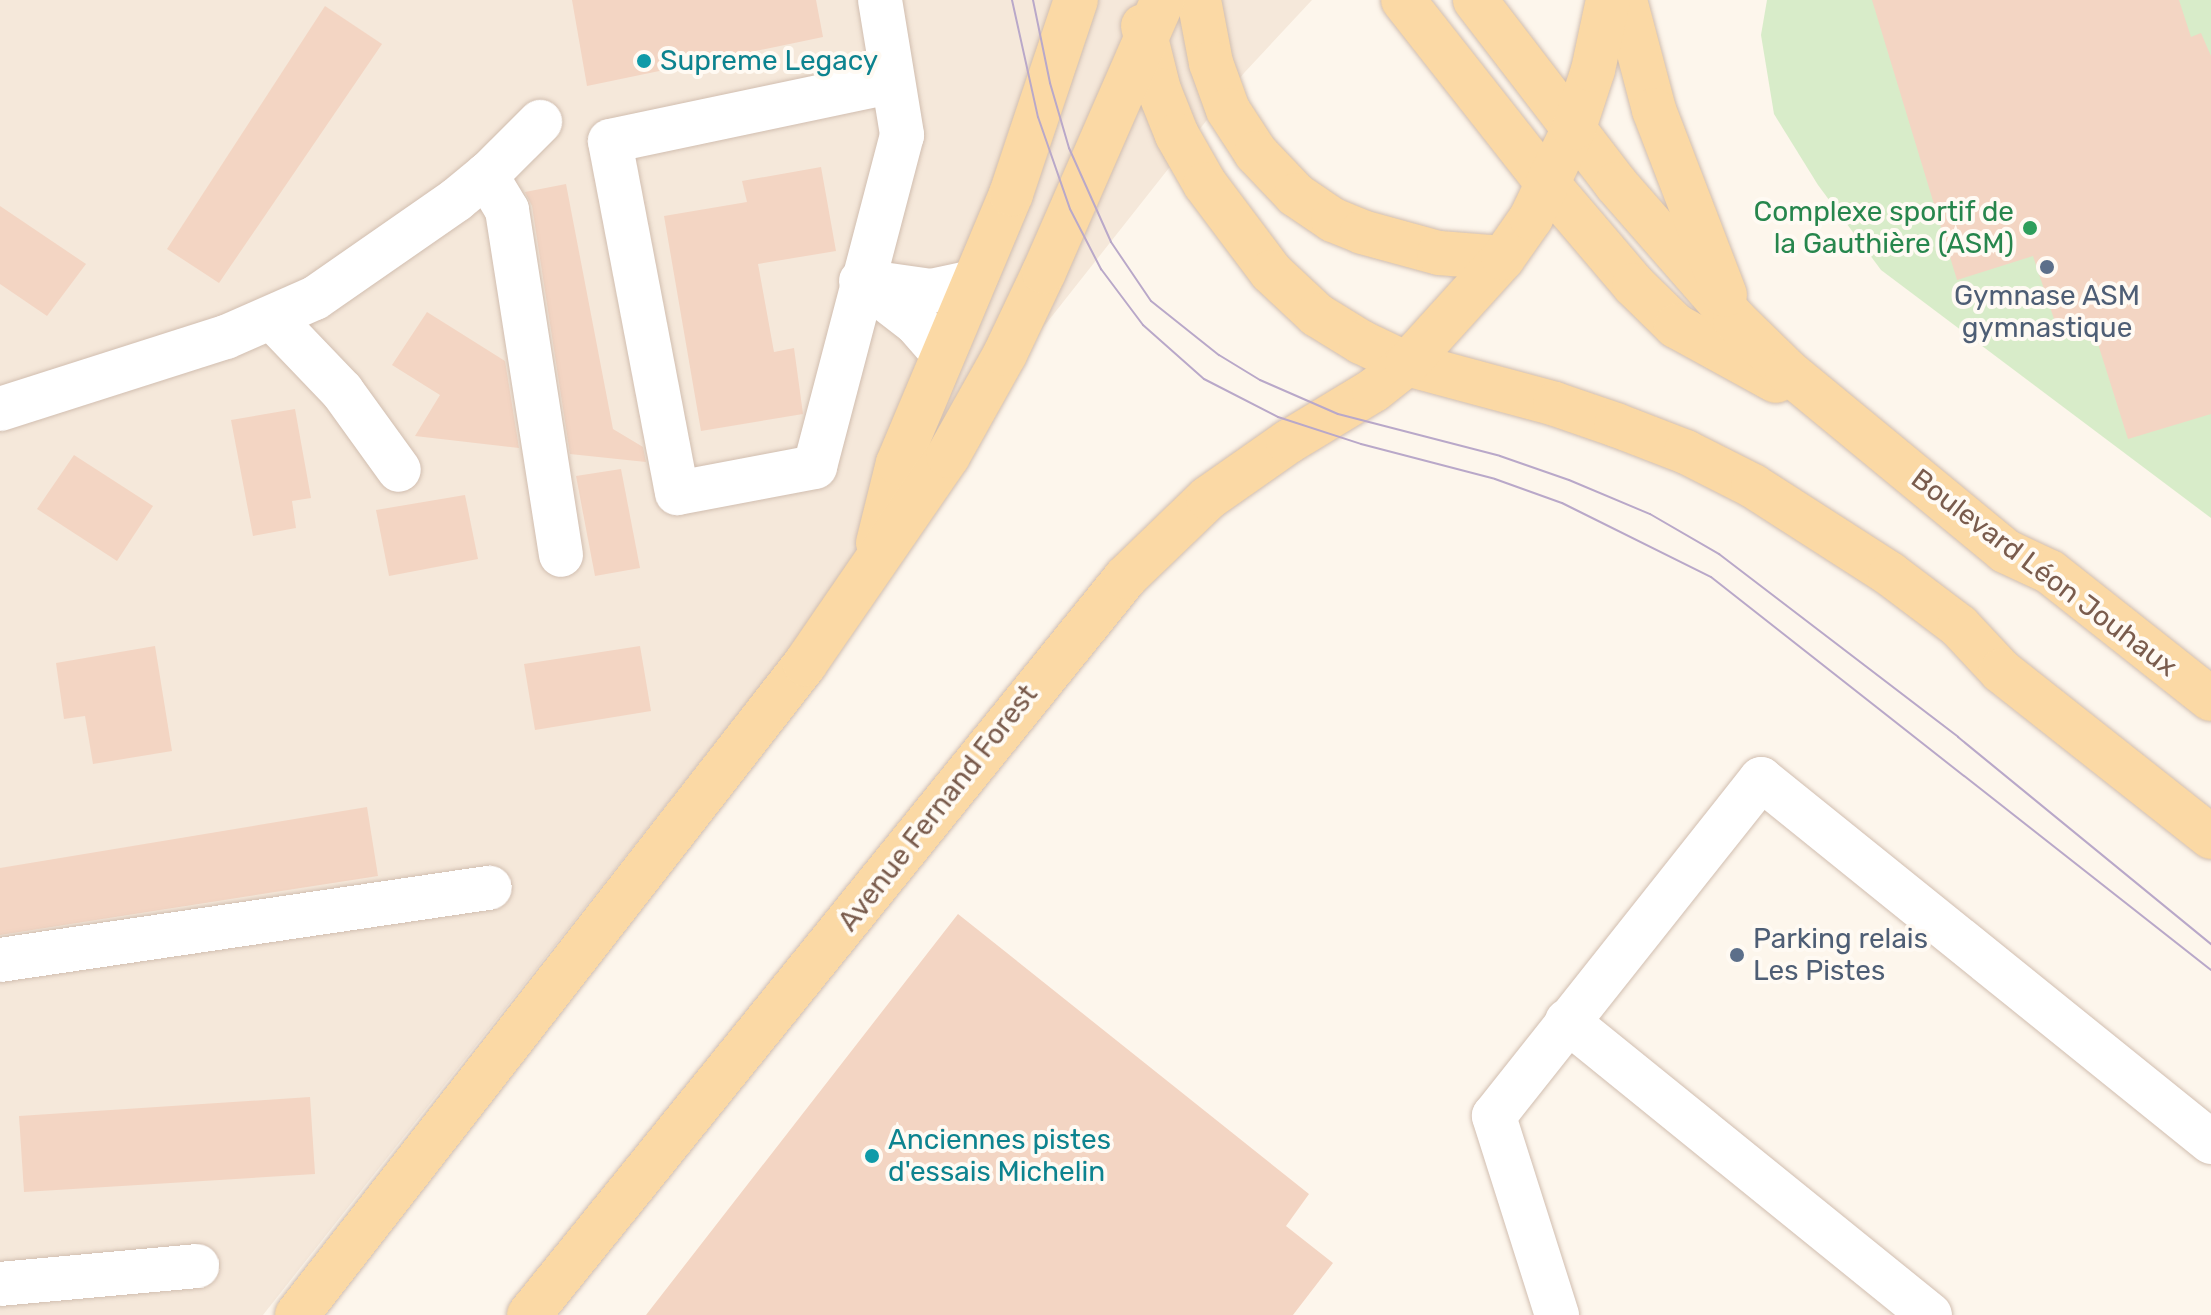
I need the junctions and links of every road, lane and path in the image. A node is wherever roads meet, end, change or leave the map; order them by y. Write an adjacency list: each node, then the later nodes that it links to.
1 (880, 0): 9 (street)
2 (1076, 0): 16 (main road)
3 (1199, 0): 14 (main road)
4 (1403, 0): 13 (main road)
5 (1475, 0): 11 (main road)
6 (1608, 0): 11 (main road, Avenue Fernand Forest)
7 (1625, 0): 18 (main road)
8 (1148, 12): 20 (main road); 25 (main road)
9 (891, 82): 15 (street); 15 (street)
10 (540, 122): 12 (street)
11 (1574, 128): 13 (main road, Avenue Fernand Forest); 18 (main road)
12 (486, 175): 17 (street); 24 (street)
13 (1548, 184): 14 (main road, Avenue Fernand Forest); 22 (main road)
14 (1503, 258): 20 (main road, Avenue Fernand Forest)
15 (861, 281): 16 (street); 19 (street)
16 (973, 282): 19 (main road)
17 (273, 319): 21 (street); 23 (street)
18 (1735, 320): 22 (main road)
19 (942, 353): 25 (main road)
20 (1407, 364): 27 (main road); 35 (main road, Avenue Fernand Forest)
21 (0, 409)
22 (1841, 417): 26 (main road, Boulevard Léon Jouhaux)
23 (399, 470)
24 (561, 555)
25 (871, 573): 34 (main road)
26 (2211, 699)
27 (2211, 837)
28 (490, 888): 29 (street)
29 (0, 960)
30 (1567, 1021): 31 (street); 36 (street); 37 (street)
31 (2211, 1142)
32 (197, 1266): 33 (street)
33 (0, 1284)
34 (297, 1315)
35 (529, 1315)
36 (1557, 1315)
37 (1930, 1315)

